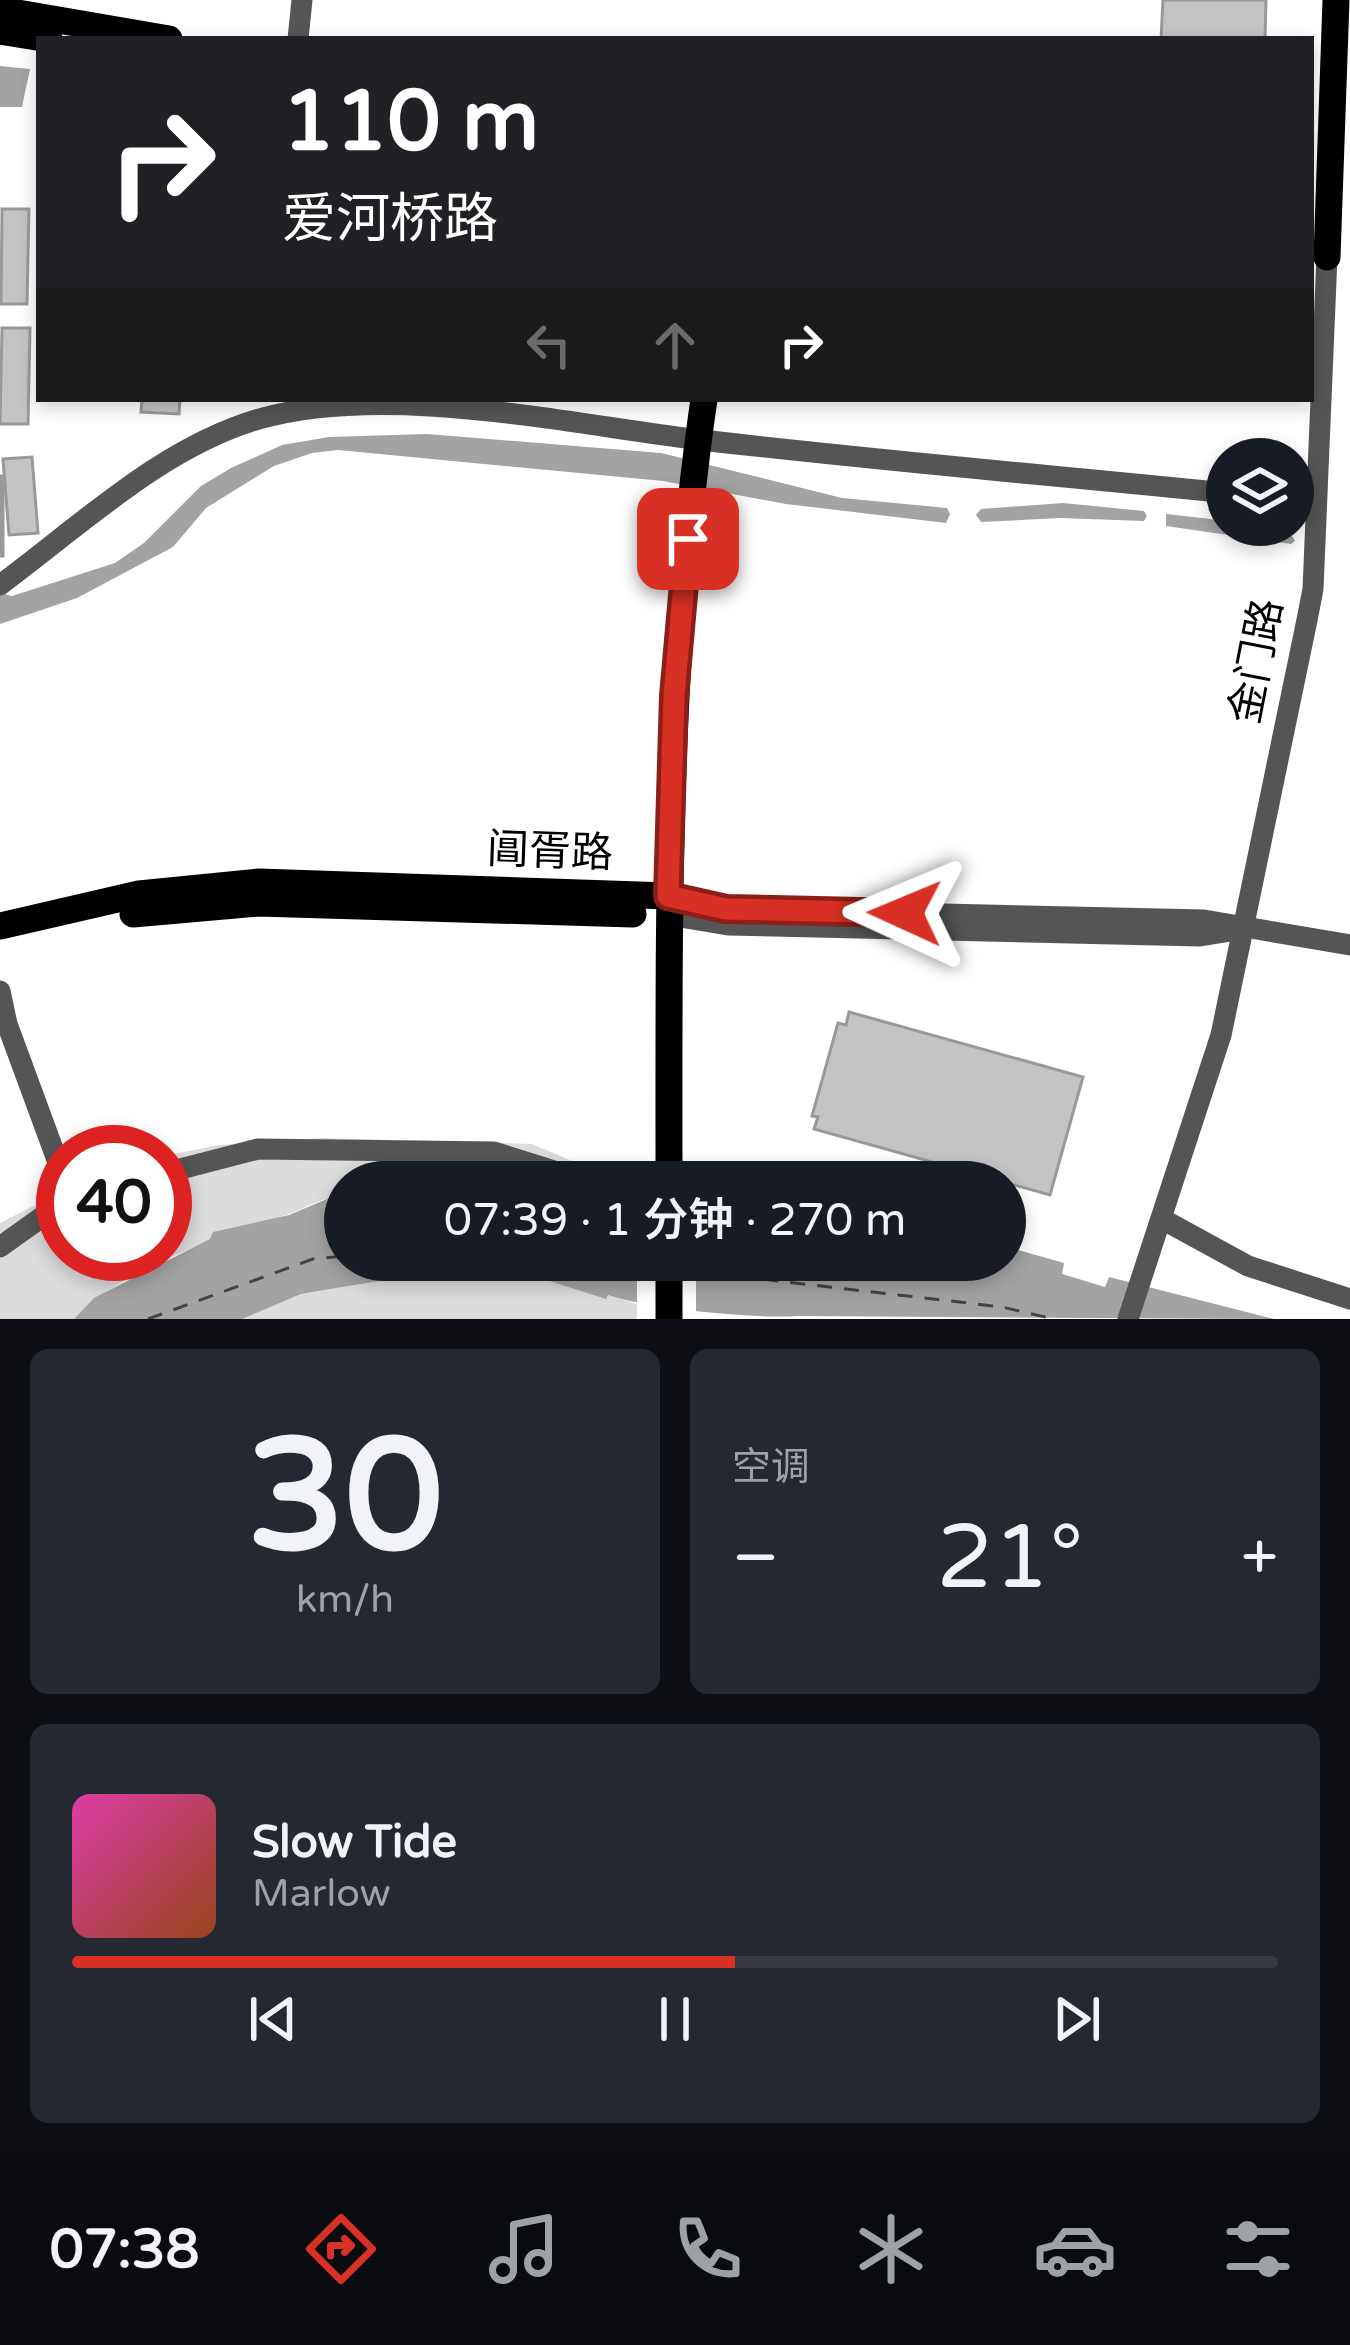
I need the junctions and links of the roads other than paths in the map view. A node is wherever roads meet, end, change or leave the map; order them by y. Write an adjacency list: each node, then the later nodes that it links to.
1 (302, 0): 6 (street)
2 (1336, 0): 8 (main road, 金门路)
3 (0, 10): 5 (main road)
4 (0, 31): 7 (main road)
5 (152, 36)
6 (298, 36)
7 (36, 37)
8 (1329, 246): 9 (street, 金门路)
9 (1314, 393)
10 (704, 402): 13 (main road)
11 (1313, 402): 12 (street, 金门路)
12 (1309, 438)
13 (698, 444): 14 (street); 16 (street); 17 (main road)
14 (1206, 491)
15 (1307, 546): 19 (street, 金门路)
16 (2, 584)
17 (668, 905): 18 (main road, 阊胥路); 19 (street, 阊胥路); 20 (main road, 阊胥路); 25 (main road)
18 (0, 926)
19 (1243, 928): 21 (street, 阊胥路); 28 (street, 金门路)
20 (0, 945)
21 (1350, 945)
22 (0, 991): 23 (street)
23 (44, 1125)
24 (522, 1161): 26 (street)
25 (669, 1161)
26 (192, 1166)
27 (36, 1221): 29 (street)
28 (1159, 1229): 31 (street); 33 (street, 金门路)
29 (0, 1247)
30 (669, 1281): 32 (main road)
31 (1350, 1299)
32 (669, 1319)
33 (1128, 1319)

